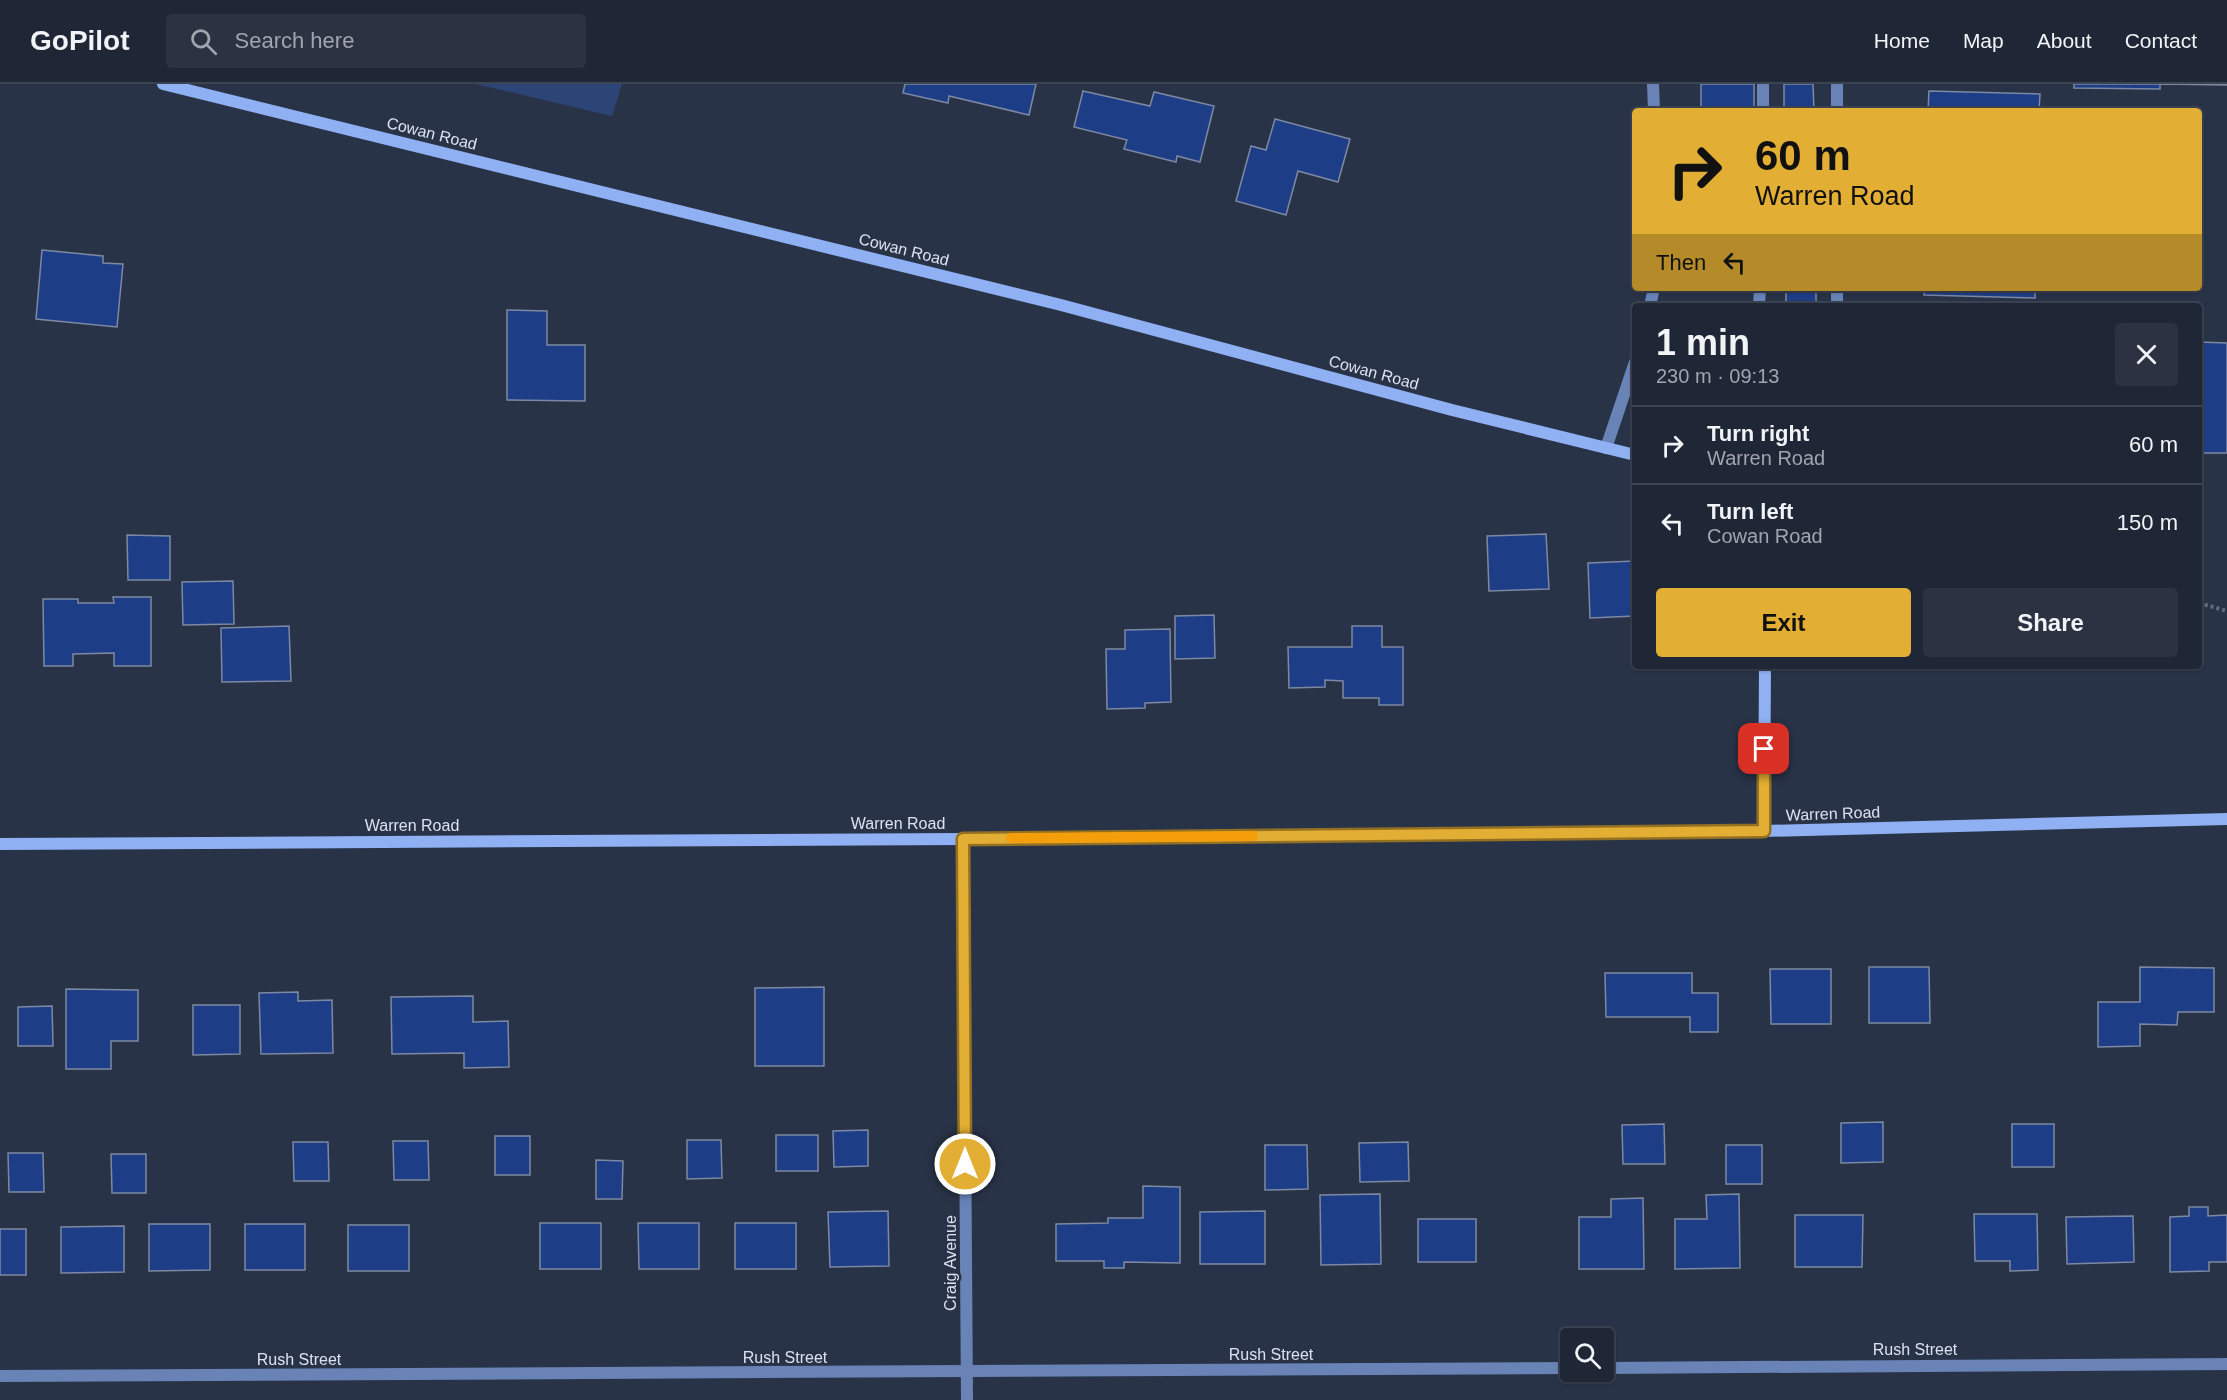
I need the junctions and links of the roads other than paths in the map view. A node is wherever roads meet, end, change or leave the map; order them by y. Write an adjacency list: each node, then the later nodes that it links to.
1 (163, 84): 9 (main road, Cowan Road)
2 (1653, 84): 5 (street)
3 (1763, 84): 6 (street)
4 (1837, 84): 7 (street)
5 (1654, 108)
6 (1763, 108)
7 (1837, 108)
8 (1632, 371): 9 (street)
9 (1606, 448): 10 (main road, Cowan Road)
10 (1632, 454)
11 (1765, 669): 13 (main road)
12 (2227, 819): 13 (main road, Warren Road)
13 (1764, 831): 14 (main road, Warren Road)
14 (963, 839): 15 (main road, Warren Road); 19 (street, Craig Avenue)
15 (0, 844)
16 (2227, 1364): 18 (street, Rush Street)
17 (1560, 1368): 19 (street, Rush Street)
18 (1614, 1368)
19 (967, 1373): 20 (street, Rush Street); 21 (street, Craig Avenue)
20 (0, 1376)
21 (967, 1400)

